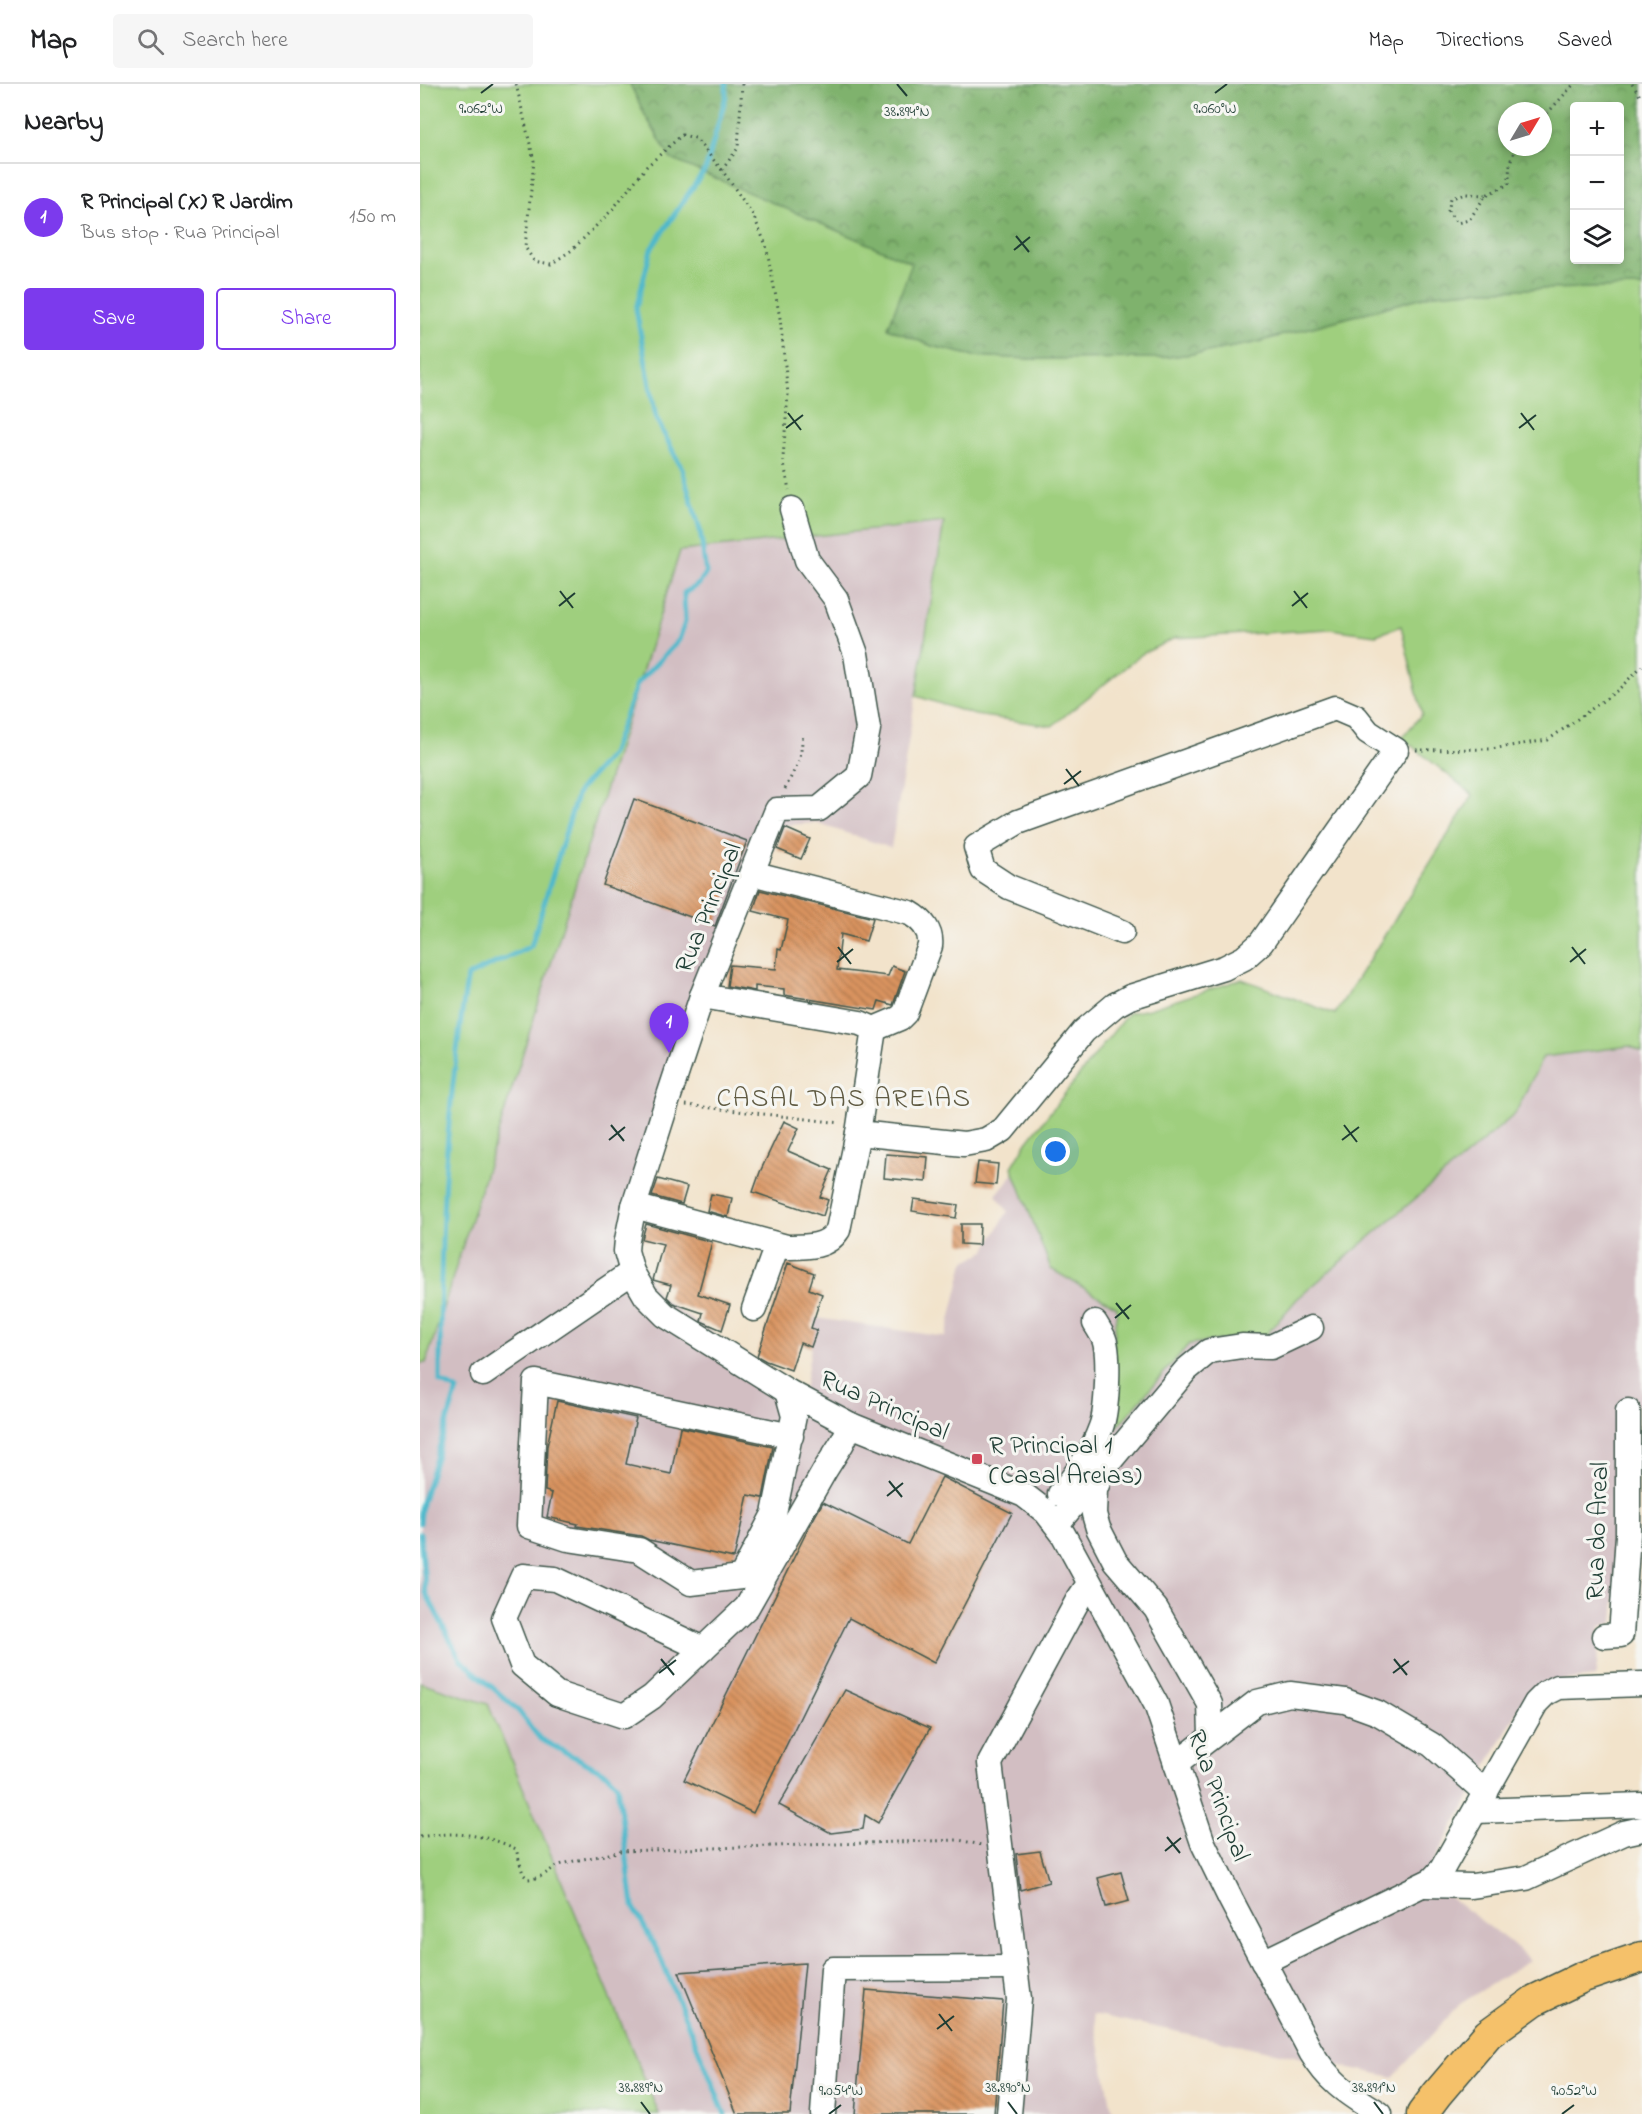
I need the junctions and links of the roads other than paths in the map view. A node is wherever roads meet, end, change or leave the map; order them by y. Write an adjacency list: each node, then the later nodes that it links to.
1 (792, 509): 2 (street, Rua Principal)
2 (752, 873): 4 (street, Rua Principal); 5 (street)
3 (1122, 932): 6 (street)
4 (702, 996): 5 (street); 7 (street, Rua Principal)
5 (874, 1029): 6 (street)
6 (858, 1132): 8 (street)
7 (634, 1206): 8 (street); 9 (street, Rua Principal)
8 (777, 1245): 10 (street)
9 (632, 1272): 13 (street); 14 (street, Rua Principal)
10 (754, 1309)
11 (1095, 1323): 19 (street)
12 (1311, 1328): 18 (street)
13 (483, 1374)
14 (787, 1391): 16 (street, Rua Principal); 17 (street)
15 (1628, 1411): 20 (street, Rua do Areal)
16 (851, 1425): 19 (street, Rua Principal); 23 (street)
17 (791, 1436): 17 (street)
18 (1103, 1468): 19 (street); 25 (street)
19 (1052, 1518): 21 (street, Rua Principal)
20 (1635, 1533): 22 (street, Rua do Areal)
21 (1089, 1584): 26 (street, Rua Principal); 32 (street)
22 (1604, 1636)
23 (703, 1649): 23 (street)
24 (1642, 1684): 27 (street)
25 (1211, 1735): 26 (street); 27 (street)
26 (1176, 1764): 33 (street, Rua Principal)
27 (1481, 1802): 28 (street); 30 (street)
28 (1642, 1805)
29 (1642, 1829): 30 (street)
30 (1425, 1885): 33 (street)
31 (1642, 1957): 37 (main road)
32 (1014, 1961): 34 (street); 35 (street)
33 (1263, 1962): 36 (street, Rua Principal)
34 (823, 2114)
35 (1009, 2114)
36 (1380, 2114)
37 (1422, 2114)

